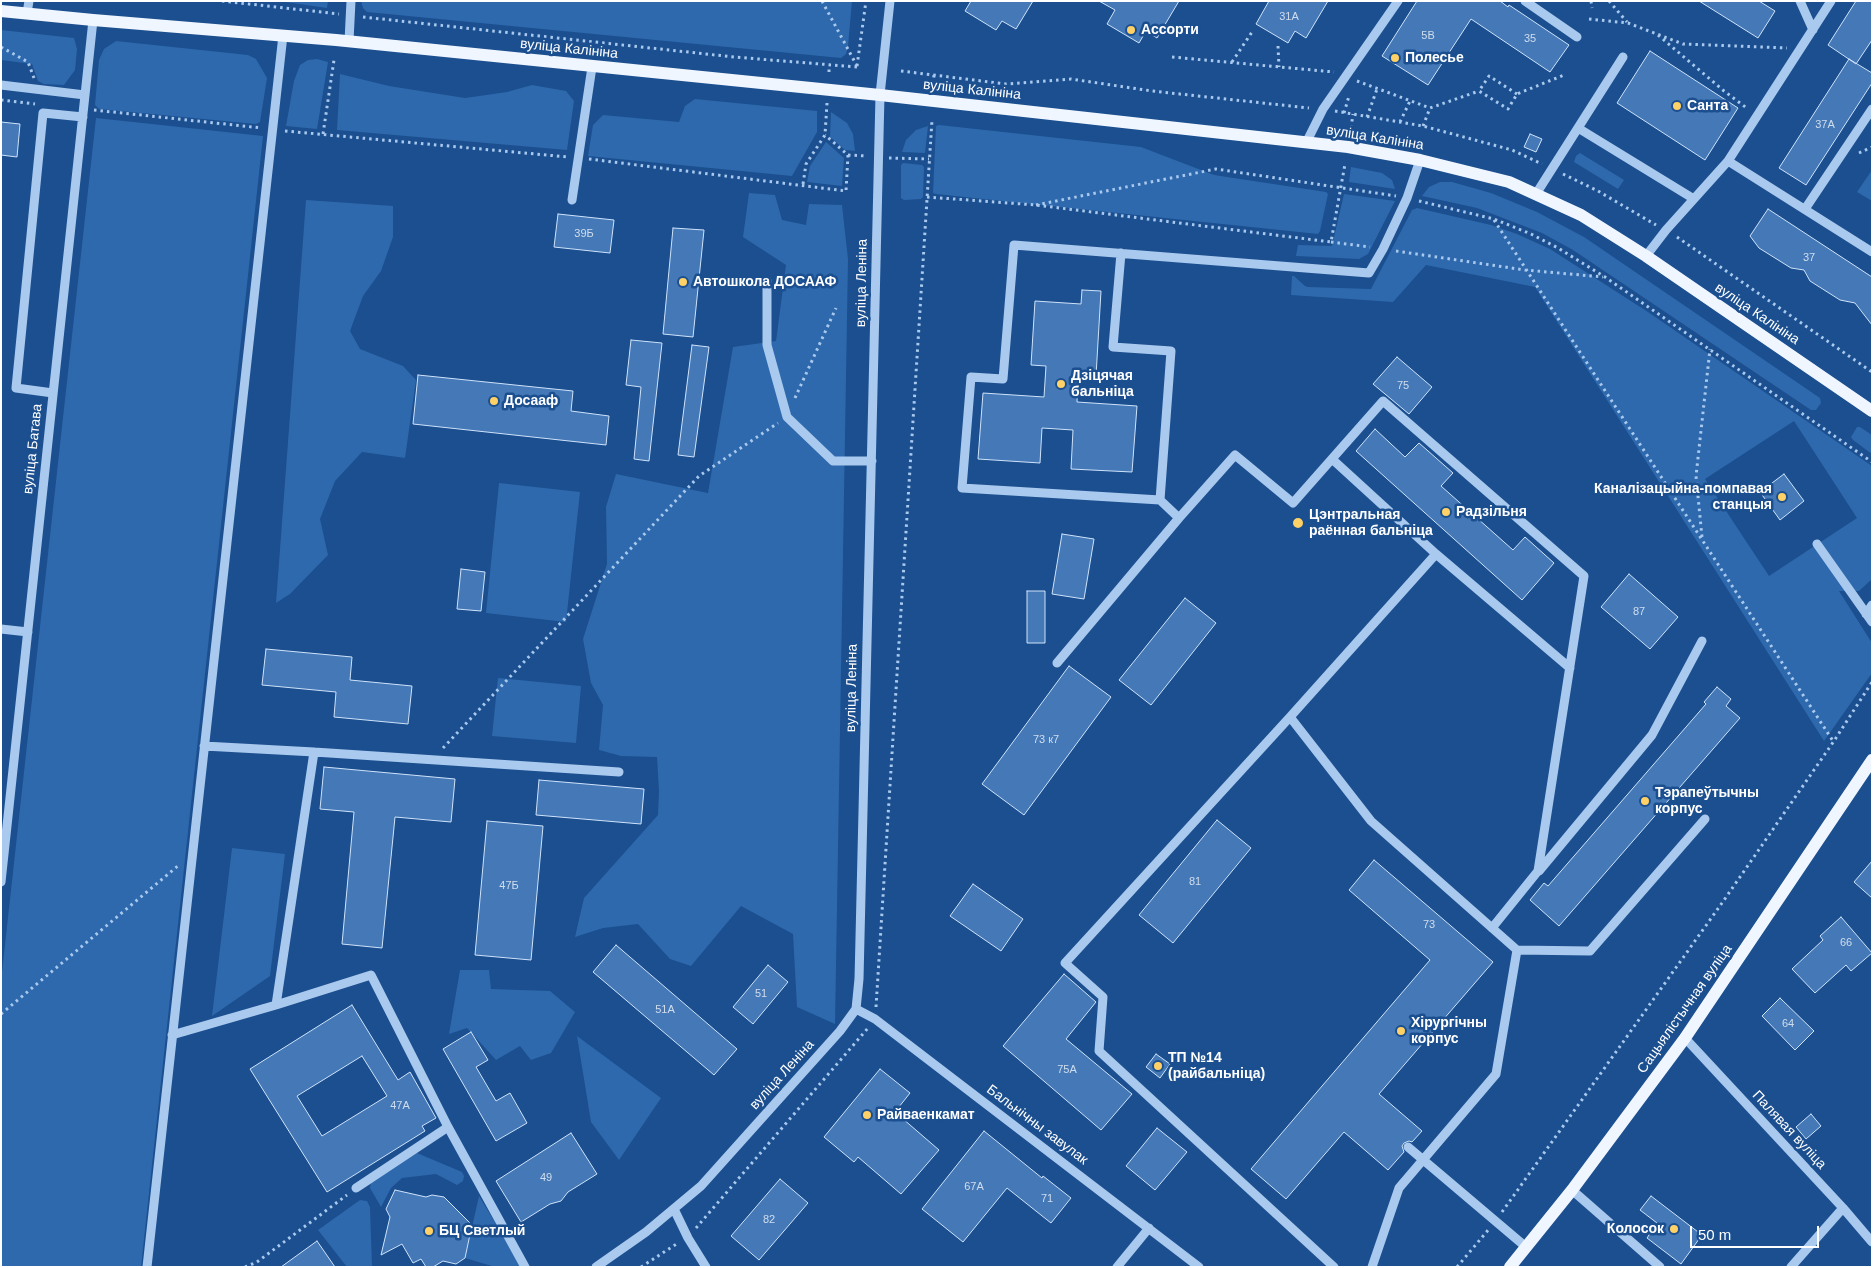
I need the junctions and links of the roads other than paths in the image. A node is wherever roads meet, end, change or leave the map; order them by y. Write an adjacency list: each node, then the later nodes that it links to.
1 (351, 1): 13 (street)
2 (890, 1): 18 (street, вуліца Леніна)
3 (1398, 1): 22 (street)
4 (1525, 1): 12 (street)
5 (1800, 1): 10 (street)
6 (1831, 1): 10 (street)
7 (28, 7): 8 (main road, вуліца Калініна); 9 (main road, вуліца Калініна)
8 (1, 11)
9 (93, 20): 11 (main road, вуліца Калініна); 17 (street, вуліца Батава)
10 (1812, 30): 24 (street)
11 (283, 35): 13 (main road, вуліца Калініна); 50 (street)
12 (1578, 36)
13 (349, 41): 15 (main road, вуліца Калініна)
14 (1623, 57): 21 (street)
15 (592, 67): 18 (main road, вуліца Калініна); 27 (street)
16 (1, 86): 17 (street)
17 (85, 95): 20 (street, вуліца Батава)
18 (880, 95): 22 (main road, вуліца Калініна); 36 (street, вуліца Леніна)
19 (1872, 109): 28 (street)
20 (83, 113): 33 (street, вуліца Батава); 33 (street)
21 (1578, 128): 25 (street); 26 (street)
22 (1306, 142): 23 (main road, вуліца Калініна)
23 (1420, 160): 25 (main road, вуліца Калініна); 30 (street)
24 (1728, 161): 26 (street); 28 (street)
25 (1536, 194): 31 (main road, вуліца Калініна)
26 (1694, 199): 31 (street)
27 (572, 200)
28 (1806, 210): 29 (street)
29 (1872, 252)
30 (1121, 253): 37 (street); 37 (street)
31 (1646, 256): 34 (main road, вуліца Калініна)
32 (767, 281): 36 (street)
33 (53, 393): 45 (street, вуліца Батава)
34 (1872, 411)
35 (1332, 459): 38 (street); 40 (street); 48 (street)
36 (872, 461): 60 (street, вуліца Леніна)
37 (1160, 500): 38 (street)
38 (1178, 518): 47 (street)
39 (1817, 544): 42 (street)
40 (1436, 554): 48 (street); 49 (street)
41 (1872, 605): 42 (street)
42 (1866, 614): 43 (street)
43 (1872, 622)
44 (1, 629): 45 (street)
45 (28, 632): 56 (street, вуліца Батава)
46 (1702, 641): 55 (street)
47 (1057, 663)
48 (1570, 668): 55 (street)
49 (1290, 717): 57 (street); 79 (street)
50 (204, 746): 51 (street); 61 (street)
51 (314, 752): 53 (street); 59 (street)
52 (1872, 760): 62 (main road, Сацыялістычная вуліца)
53 (619, 772)
54 (1705, 819): 58 (street)
55 (1538, 871): 57 (street)
56 (1, 882)
57 (1492, 928): 58 (street)
58 (1517, 950): 65 (street)
59 (276, 1005): 61 (street); 63 (street)
60 (856, 1009): 69 (street, вуліца Леніна); 70 (street, Бальнічны завулак)
61 (172, 1035): 73 (street)
62 (1685, 1038): 67 (main road, Сацыялістычная вуліца); 68 (street, Палявая вуліца)
63 (448, 1127): 66 (street); 74 (street)
64 (1408, 1147): 65 (street)
65 (1424, 1160): 72 (street); 80 (street)
66 (358, 1187)
67 (1572, 1190): 72 (main road, Сацыялістычная вуліца); 82 (street)
68 (1843, 1208): 71 (street, Палявая вуліца); 83 (street)
69 (674, 1209): 75 (street, вуліца Леніна); 76 (street)
70 (1149, 1228): 77 (street); 78 (street, Бальнічны завулак)
71 (1872, 1242)
72 (1526, 1247): 81 (main road, Сацыялістычная вуліца)
73 (146, 1267)
74 (525, 1267)
75 (596, 1267)
76 (706, 1267)
77 (1117, 1267)
78 (1200, 1267)
79 (1334, 1267)
80 (1372, 1267)
81 (1510, 1267)
82 (1660, 1267)
83 (1791, 1267)

